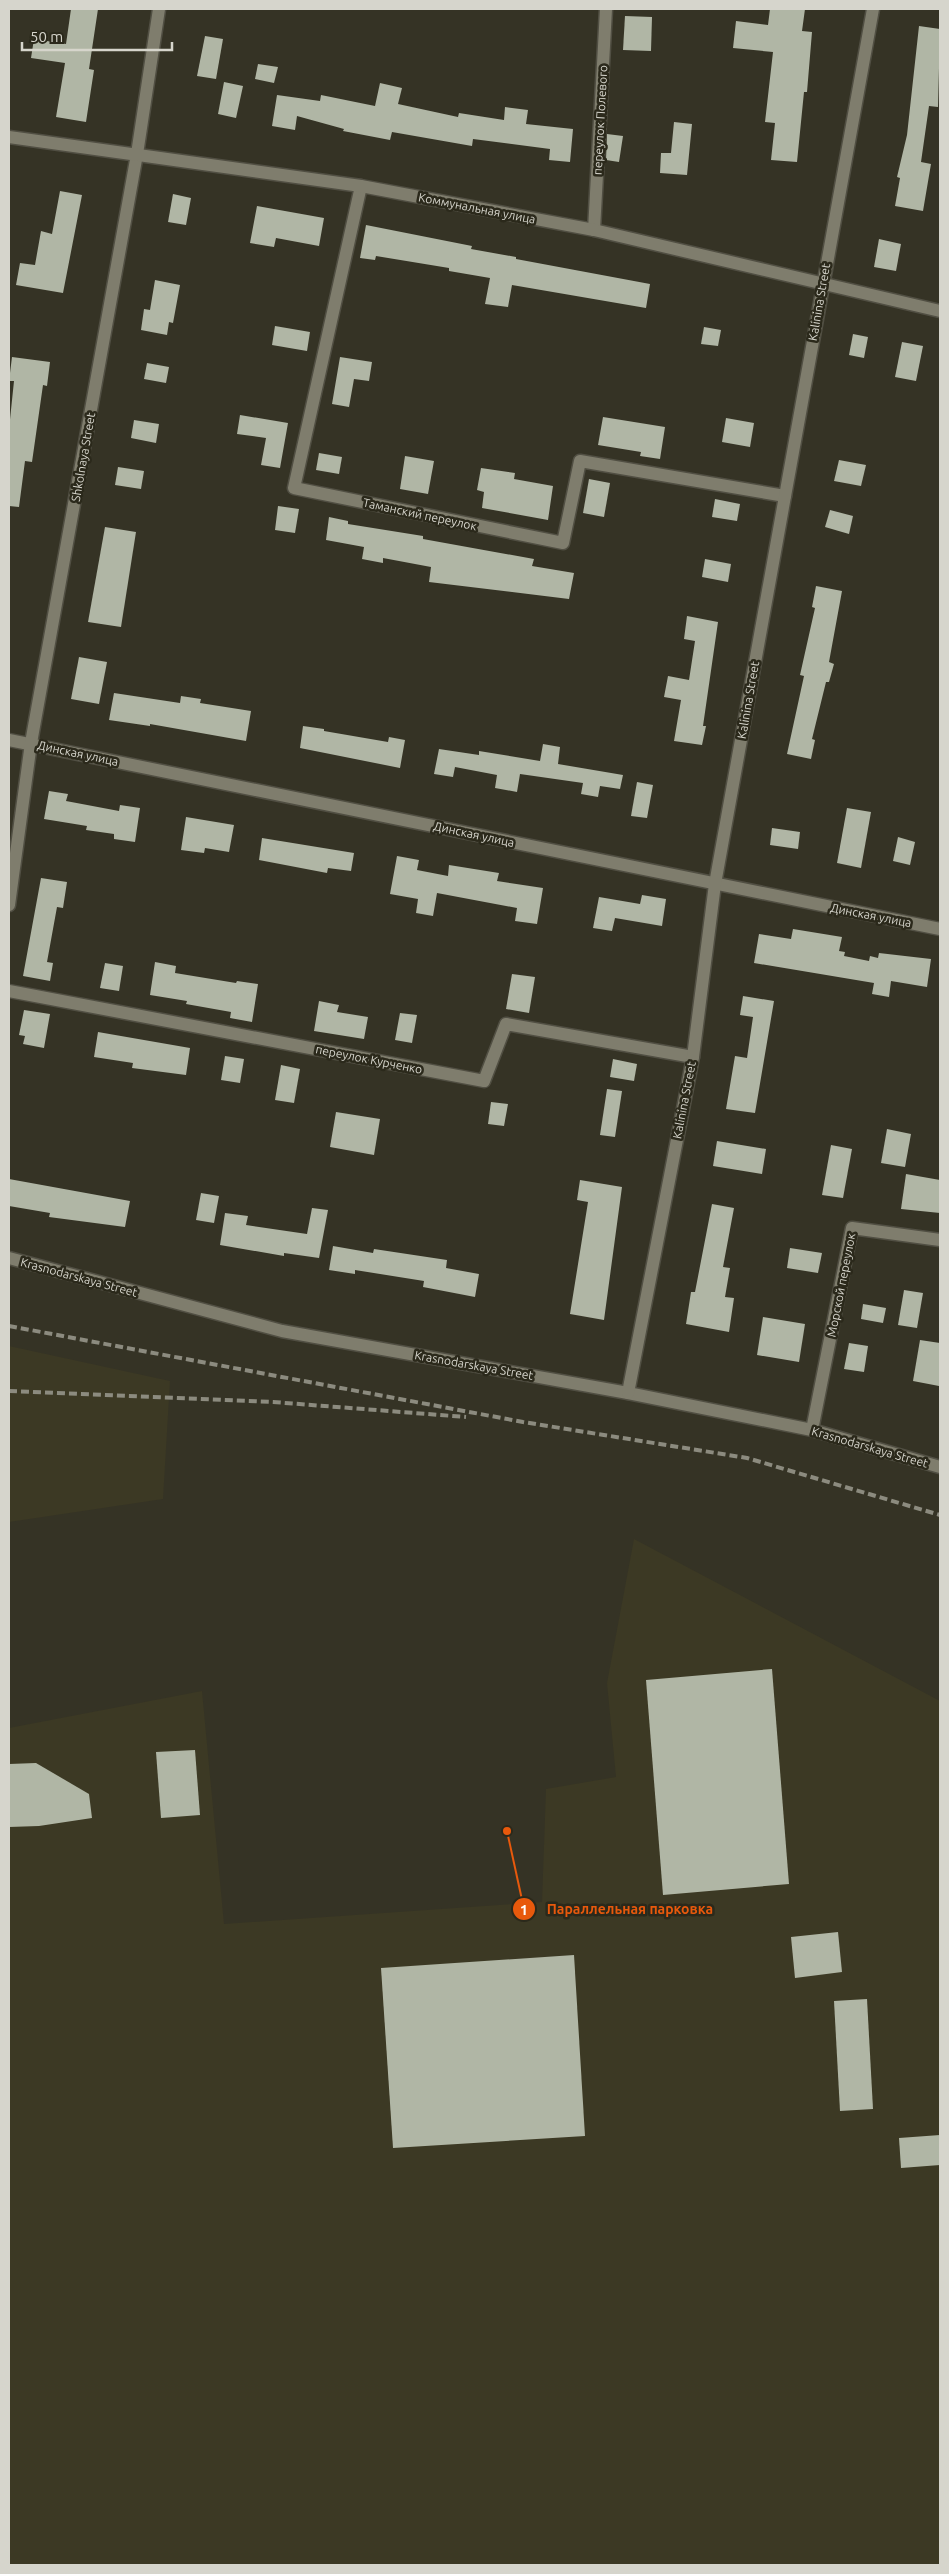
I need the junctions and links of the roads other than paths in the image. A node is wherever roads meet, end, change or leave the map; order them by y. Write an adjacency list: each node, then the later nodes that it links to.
1 (158, 9): 5 (street, Shkolnaya Street)
2 (606, 9): 7 (street, переулок Полевого)
3 (872, 9): 8 (street, Kalinina Street)
4 (9, 137): 5 (street, Коммунальная улица)
5 (138, 154): 6 (street, Коммунальная улица); 12 (street, Shkolnaya Street)
6 (360, 186): 7 (street, Коммунальная улица); 10 (street, Таманский переулок)
7 (594, 230): 8 (street, Коммунальная улица)
8 (822, 284): 9 (street, Коммунальная улица); 10 (street, Kalinina Street)
9 (940, 311)
10 (785, 496): 13 (street, Kalinina Street)
11 (9, 740): 12 (street, Динская улица)
12 (31, 743): 13 (street, Динская улица); 14 (street, Shkolnaya Street)
13 (715, 884): 15 (street, Динская улица); 17 (street, Kalinina Street)
14 (9, 906)
15 (940, 929)
16 (9, 991): 17 (street, переулок Курченко)
17 (692, 1057): 20 (street, Kalinina Street)
18 (940, 1240): 21 (street, Морской переулок)
19 (9, 1258): 20 (street, Krasnodarskaya Street)
20 (628, 1393): 21 (street, Krasnodarskaya Street)
21 (812, 1430): 22 (street, Krasnodarskaya Street)
22 (940, 1467)

